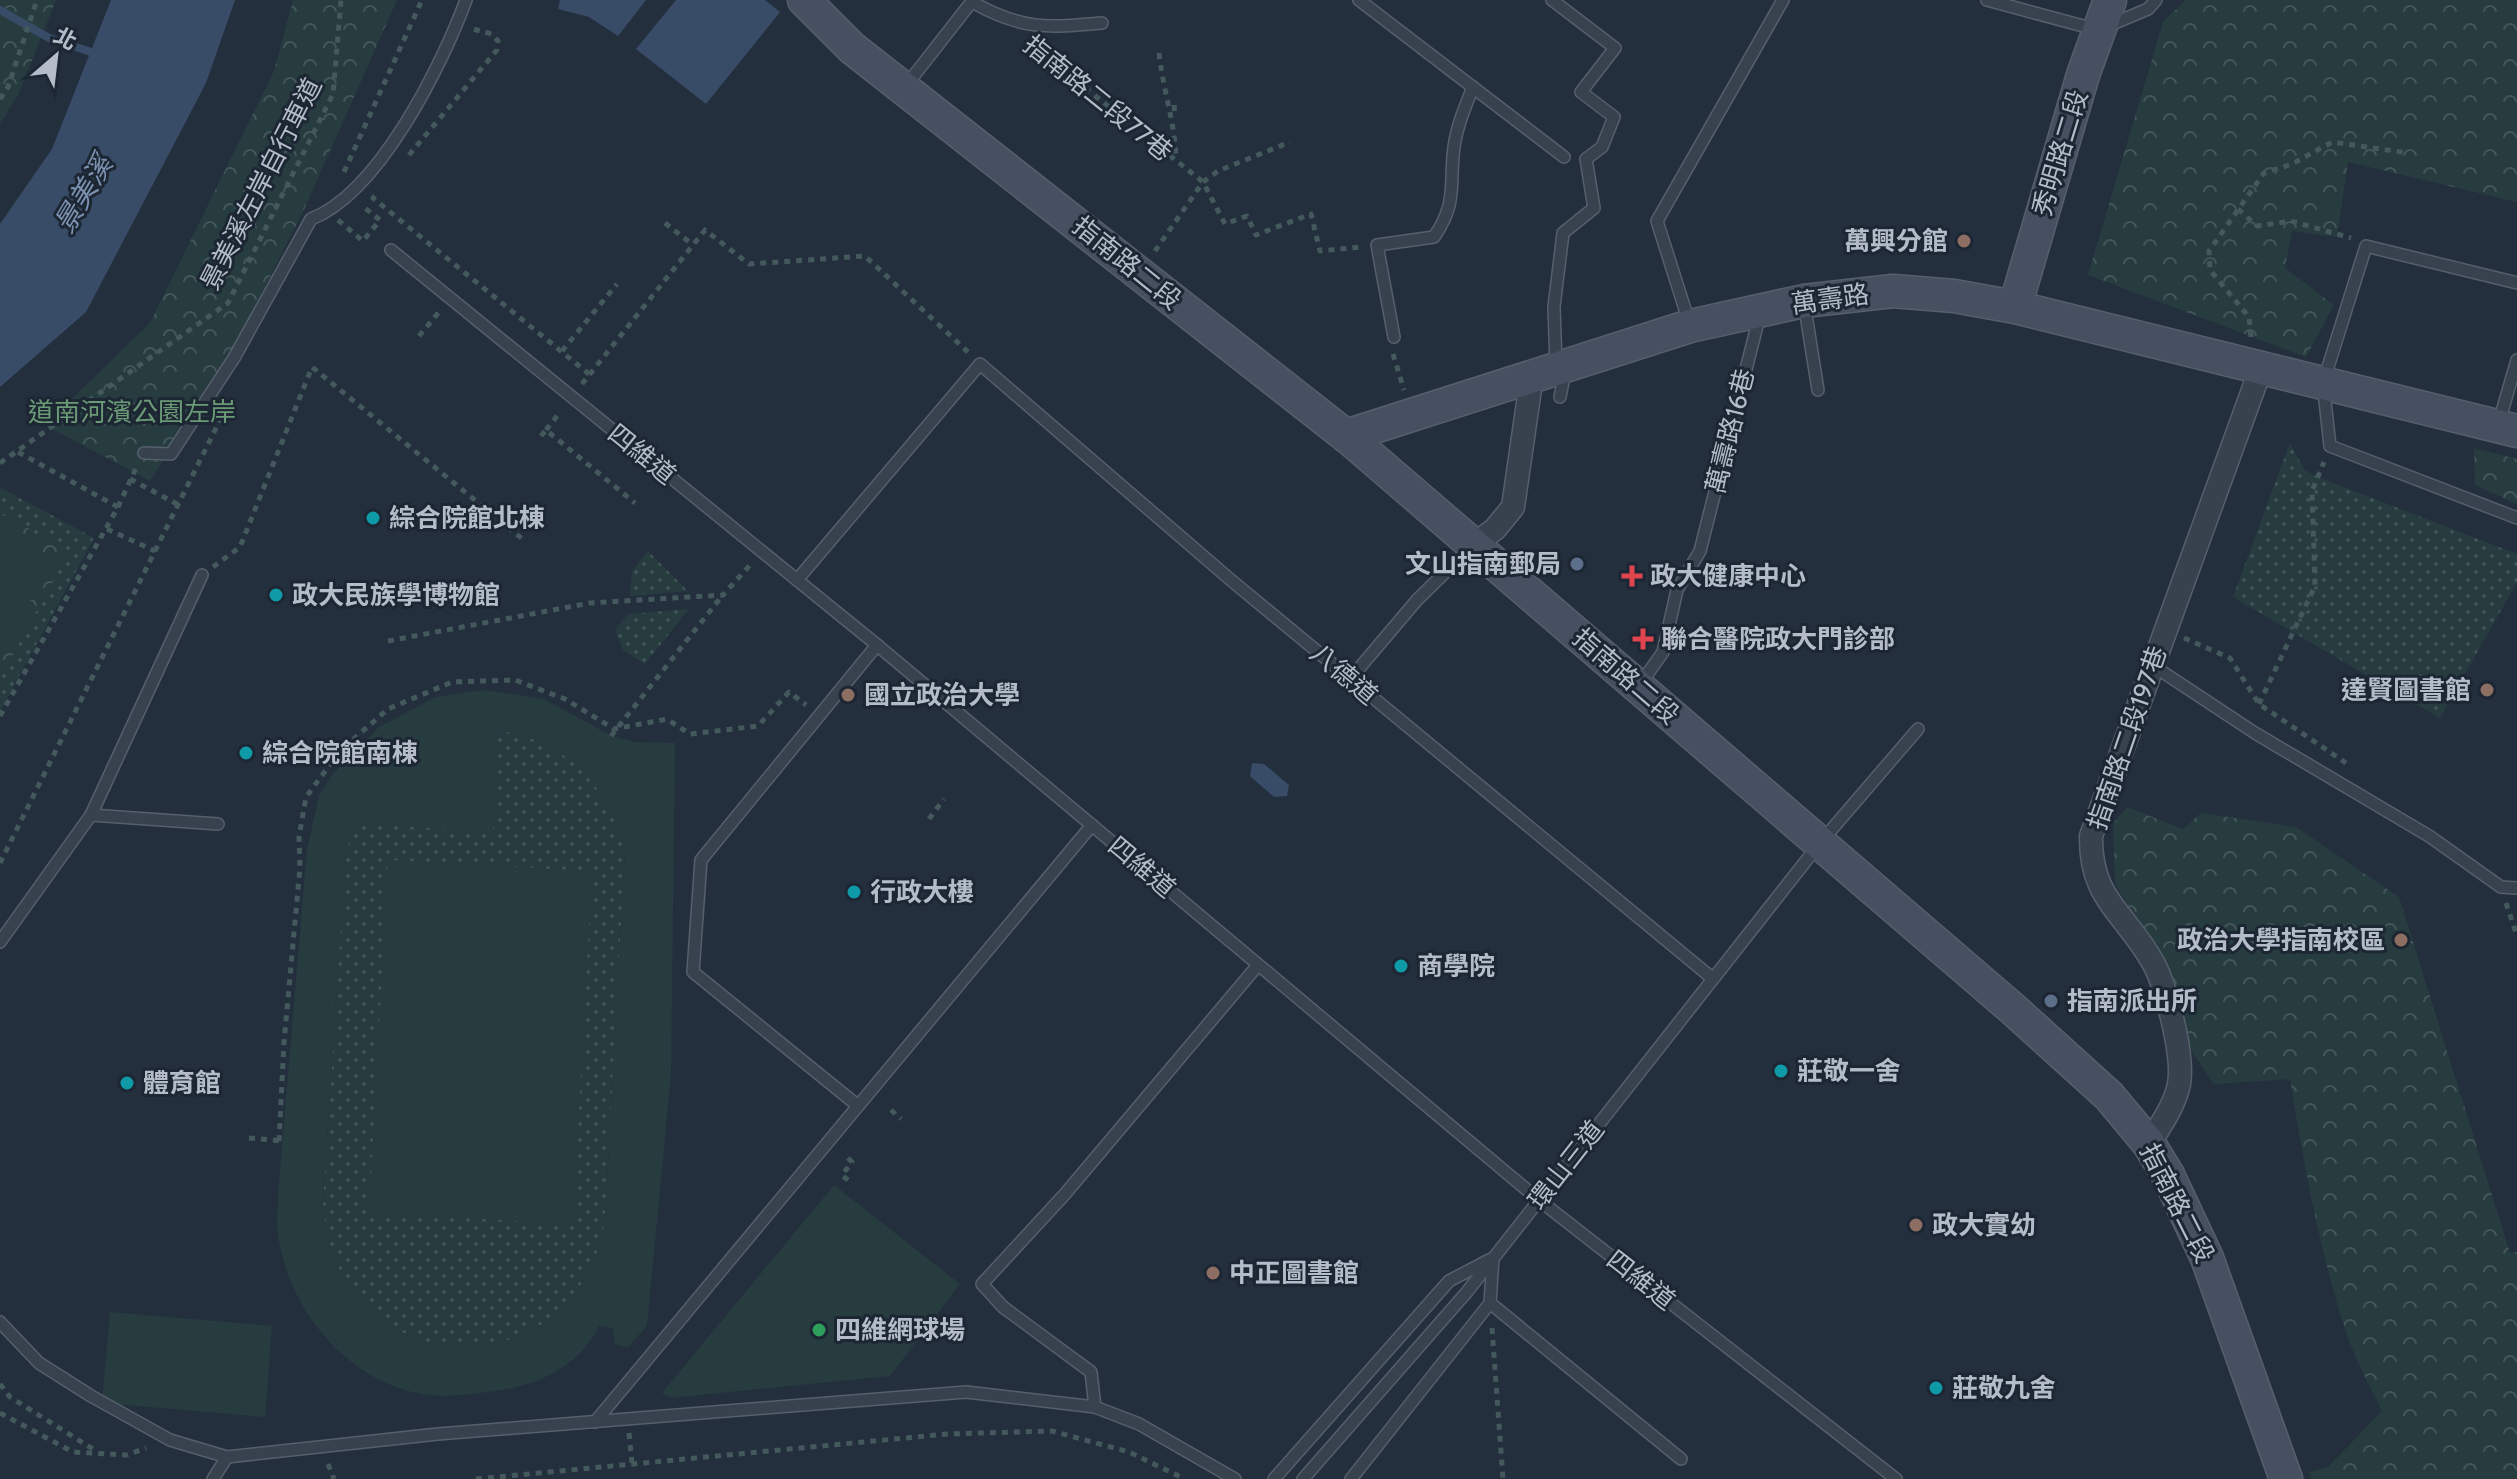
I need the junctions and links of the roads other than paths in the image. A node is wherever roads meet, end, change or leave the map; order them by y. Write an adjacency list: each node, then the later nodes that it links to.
1 (466, 0): 29 (lane)
2 (804, 0): 12 (street, 指南路二段)
3 (1359, 0): 13 (lane)
4 (1552, 0): 24 (lane)
5 (1783, 0): 20 (lane)
6 (1987, 0): 11 (lane)
7 (2110, 0): 11 (street, 秀明路二段)
8 (2156, 0): 11 (lane)
9 (972, 1): 10 (lane); 12 (lane)
10 (1102, 23)
11 (2098, 30): 18 (street, 秀明路二段)
12 (904, 87): 28 (street, 指南路二段)
13 (1473, 87): 14 (lane); 21 (lane)
14 (1564, 157)
15 (391, 250): 33 (lane, 四維道)
16 (2517, 283): 25 (lane)
17 (1804, 301): 18 (street, 萬壽路); 19 (street, 萬壽路); 26 (lane)
18 (2015, 307): 23 (street, 萬壽路)
19 (1761, 310): 20 (street, 萬壽路); 37 (lane, 萬壽路16巷)
20 (1690, 326): 24 (street, 萬壽路)
21 (1391, 338)
22 (2517, 360): 27 (lane, 萬壽路)
23 (2252, 366): 25 (street, 萬壽路); 35 (street, 指南路二段197巷)
24 (1554, 375): 28 (street, 萬壽路); 31 (street)
25 (2323, 383): 27 (street, 萬壽路); 30 (lane)
26 (1818, 390)
27 (2507, 429)
28 (1346, 436): 31 (street, 指南路二段)
29 (144, 453)
30 (2517, 518)
31 (1475, 544): 36 (lane); 37 (street, 指南路二段)
32 (202, 575): 39 (lane)
33 (797, 580): 34 (lane, 四維道); 36 (lane, 八德道)
34 (877, 645): 41 (lane, 四維道); 47 (lane)
35 (2152, 664): 43 (lane); 48 (street, 指南路二段197巷)
36 (1350, 679): 46 (lane, 八德道)
37 (1638, 686): 42 (street, 指南路二段)
38 (1918, 729): 42 (lane, 環山三道)
39 (91, 815): 40 (lane); 44 (lane)
40 (218, 824)
41 (1092, 825): 45 (lane, 四維道); 47 (lane)
42 (1820, 843): 46 (lane, 環山三道); 48 (street, 指南路二段)
43 (2517, 888)
44 (0, 942)
45 (1258, 965): 49 (lane, 四維道); 53 (lane)
46 (1712, 978): 49 (lane, 環山三道)
47 (857, 1105): 54 (lane)
48 (2149, 1144): 63 (street, 指南路二段)
49 (1539, 1200): 50 (lane, 環山三道); 62 (lane, 四維道)
50 (1493, 1258): 51 (lane); 59 (lane); 60 (lane, 環山三道)
51 (1490, 1303): 56 (lane); 61 (lane)
52 (0, 1322): 55 (lane)
53 (1095, 1407): 54 (lane); 58 (lane)
54 (595, 1422): 55 (lane)
55 (227, 1457): 57 (lane)
56 (1681, 1459)
57 (213, 1479)
58 (1235, 1479)
59 (1274, 1479)
60 (1303, 1479)
61 (1351, 1479)
62 (1896, 1479)
63 (2286, 1479)

